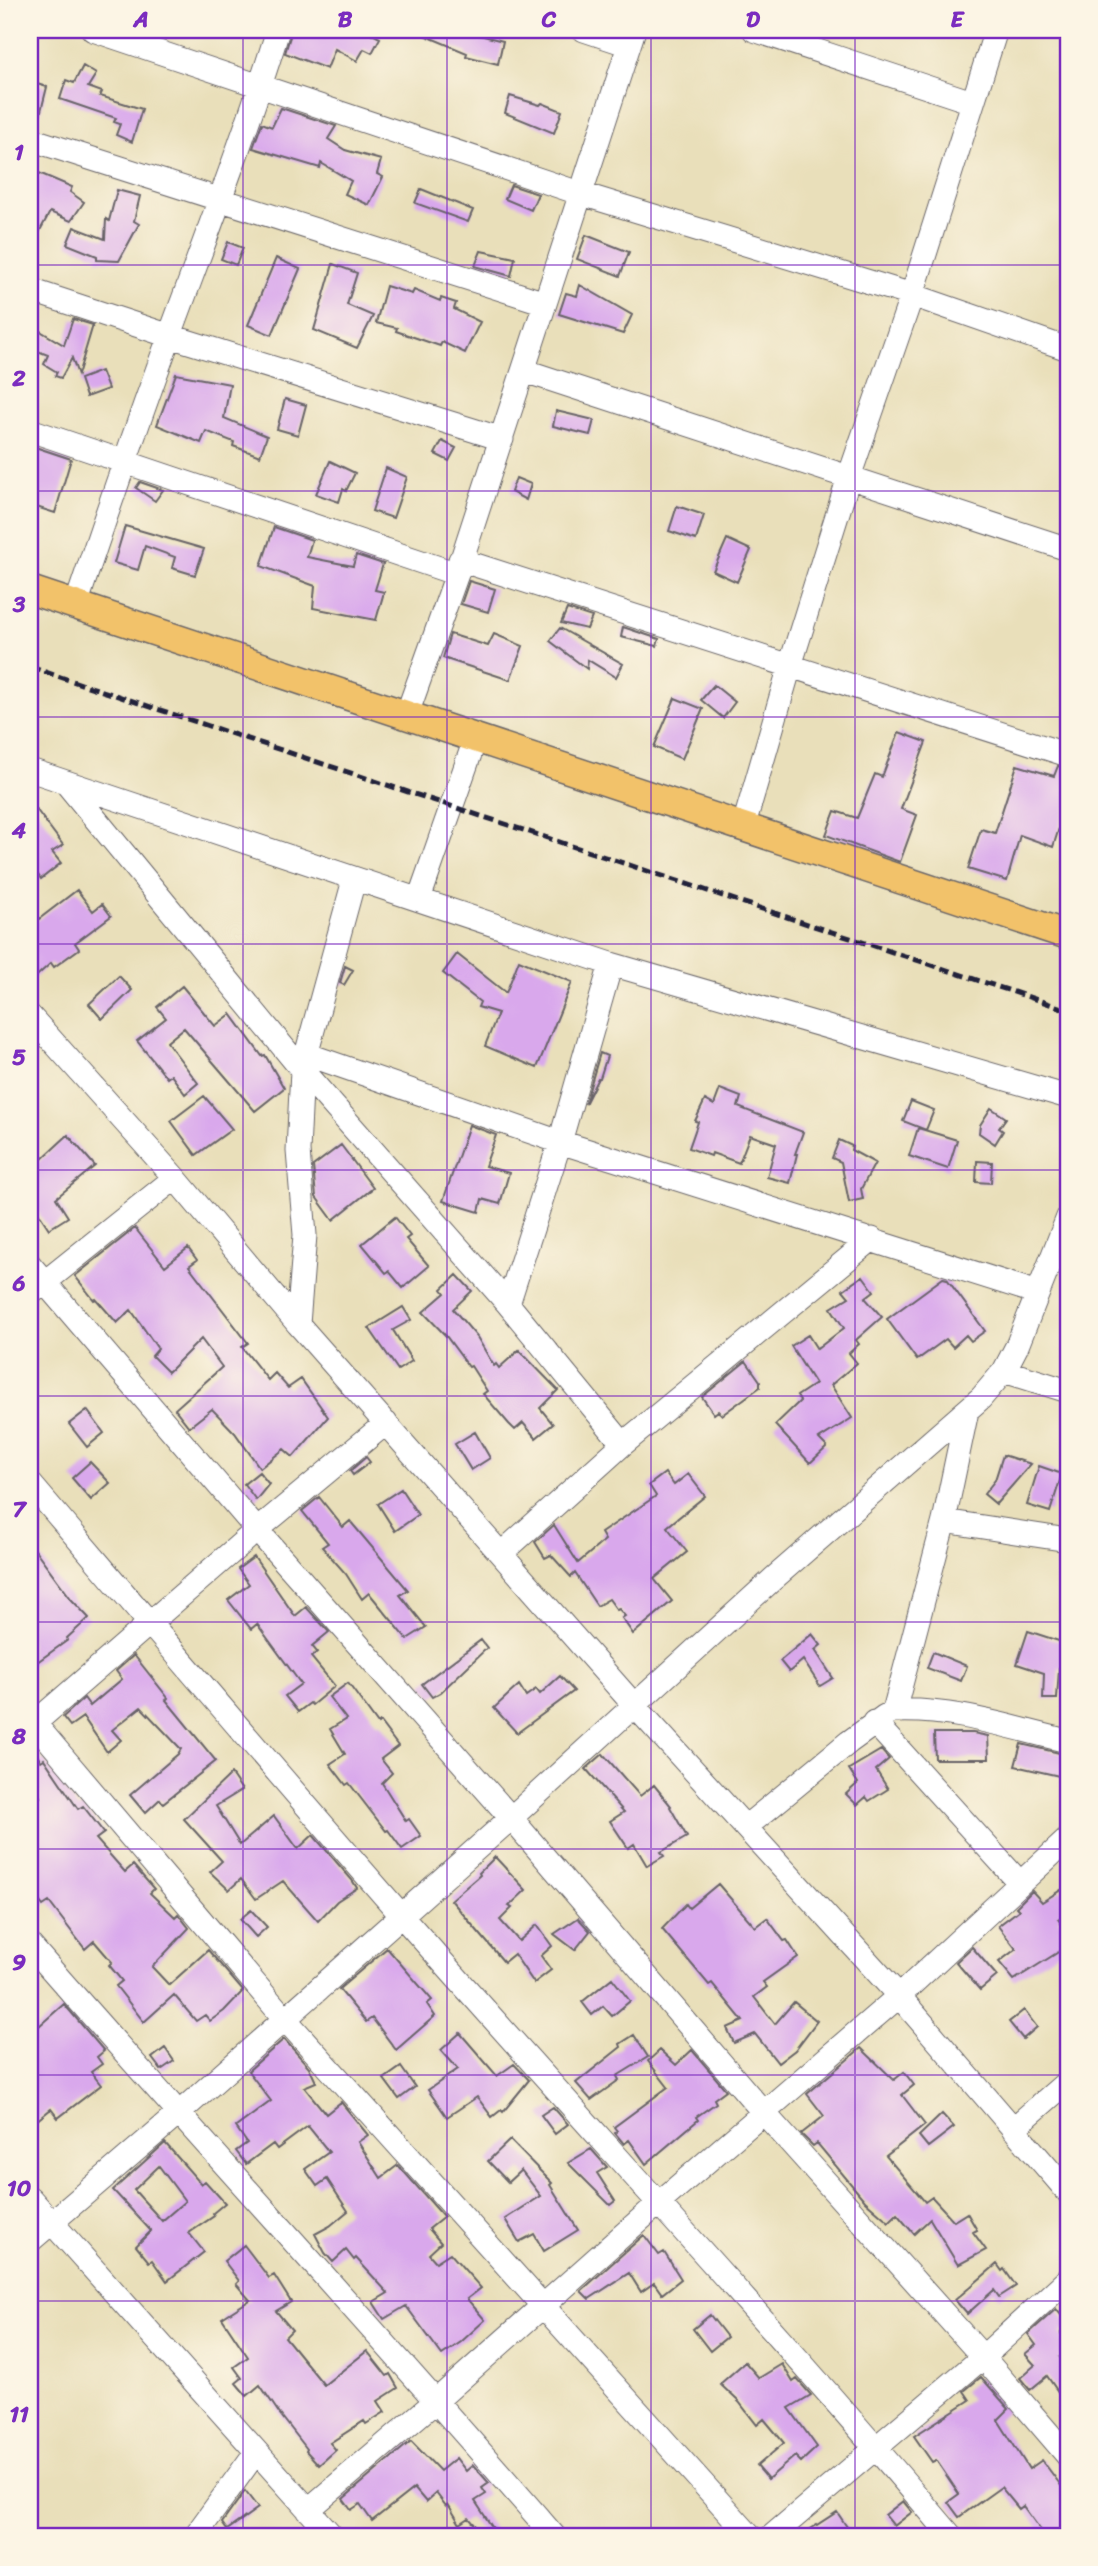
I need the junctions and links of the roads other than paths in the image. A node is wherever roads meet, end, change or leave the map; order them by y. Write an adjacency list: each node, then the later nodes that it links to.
1 (93, 30): 7 (street)
2 (278, 30): 7 (street)
3 (584, 30): 6 (street)
4 (754, 30): 8 (street)
5 (996, 30): 8 (street)
6 (632, 37): 10 (street)
7 (261, 85): 10 (street); 11 (street)
8 (972, 102): 13 (street)
9 (30, 139): 11 (street)
10 (582, 194): 13 (street); 14 (street)
11 (220, 201): 14 (street); 15 (street)
12 (30, 290): 15 (street)
13 (912, 295): 16 (street); 21 (street)
14 (545, 303): 17 (street)
15 (170, 336): 19 (street); 20 (street)
16 (1068, 349)
17 (525, 371): 19 (street); 21 (street)
18 (30, 430): 20 (street)
19 (502, 439): 23 (street)
20 (124, 461): 23 (street); 25 (street)
21 (849, 477): 22 (street); 26 (street)
22 (1068, 549)
23 (459, 567): 26 (street); 27 (street)
24 (30, 590): 25 (main road)
25 (76, 606): 27 (main road)
26 (790, 666): 29 (street); 32 (street)
27 (407, 714): 28 (main road)
28 (476, 737): 32 (main road); 34 (street)
29 (1068, 755)
30 (30, 770): 31 (street)
31 (65, 783): 33 (street); 38 (street)
32 (743, 828): 35 (main road)
33 (355, 880): 34 (street); 38 (street)
34 (419, 898): 36 (street)
35 (1068, 934)
36 (611, 964): 39 (street); 40 (street)
37 (30, 1016): 41 (street)
38 (304, 1062): 40 (street); 46 (street); 47 (street)
39 (1068, 1097)
40 (560, 1142): 43 (street); 46 (street)
41 (174, 1178): 44 (street); 47 (street)
42 (1068, 1217): 45 (street)
43 (872, 1239): 45 (street); 52 (street)
44 (35, 1280): 55 (street)
45 (1038, 1293): 48 (street)
46 (508, 1304): 52 (street)
47 (298, 1324): 51 (street)
48 (1004, 1371): 49 (street); 50 (street)
49 (1068, 1391)
50 (967, 1411): 54 (street); 59 (street)
51 (386, 1423): 55 (street); 57 (street)
52 (622, 1444): 57 (street)
53 (30, 1483): 58 (street)
54 (944, 1521): 56 (street); 60 (street)
55 (257, 1530): 58 (street); 64 (street)
56 (1068, 1540)
57 (502, 1553): 59 (street)
58 (150, 1624): 61 (street); 68 (street)
59 (634, 1704): 64 (street); 65 (street)
60 (894, 1711): 62 (street); 63 (street)
61 (31, 1722): 71 (street)
62 (874, 1722): 65 (street); 67 (street)
63 (1068, 1741)
64 (511, 1818): 68 (street); 73 (street)
65 (747, 1826): 70 (street)
66 (1068, 1839): 67 (street)
67 (1020, 1882): 70 (street)
68 (402, 1916): 71 (street); 78 (street)
69 (30, 1945): 74 (street)
70 (899, 1996): 73 (street); 75 (street)
71 (285, 2019): 74 (street); 82 (street)
72 (1068, 2081): 75 (street)
73 (764, 2113): 78 (street); 83 (street)
74 (178, 2114): 79 (street); 84 (street)
75 (1013, 2129): 76 (street)
76 (1068, 2192)
77 (30, 2198): 79 (street)
78 (660, 2202): 82 (street); 85 (street)
79 (52, 2223): 80 (street); 86 (street)
80 (30, 2241)
81 (1068, 2279): 83 (street)
82 (543, 2304): 84 (street); 92 (street)
83 (983, 2357): 85 (street); 87 (street)
84 (437, 2400): 88 (street); 91 (street)
85 (876, 2447): 93 (street); 94 (street)
86 (256, 2452): 88 (street); 89 (street)
87 (1068, 2455)
88 (308, 2510): 90 (street)
89 (195, 2536)
90 (332, 2536)
91 (554, 2536)
92 (750, 2536)
93 (772, 2536)
94 (951, 2536)

